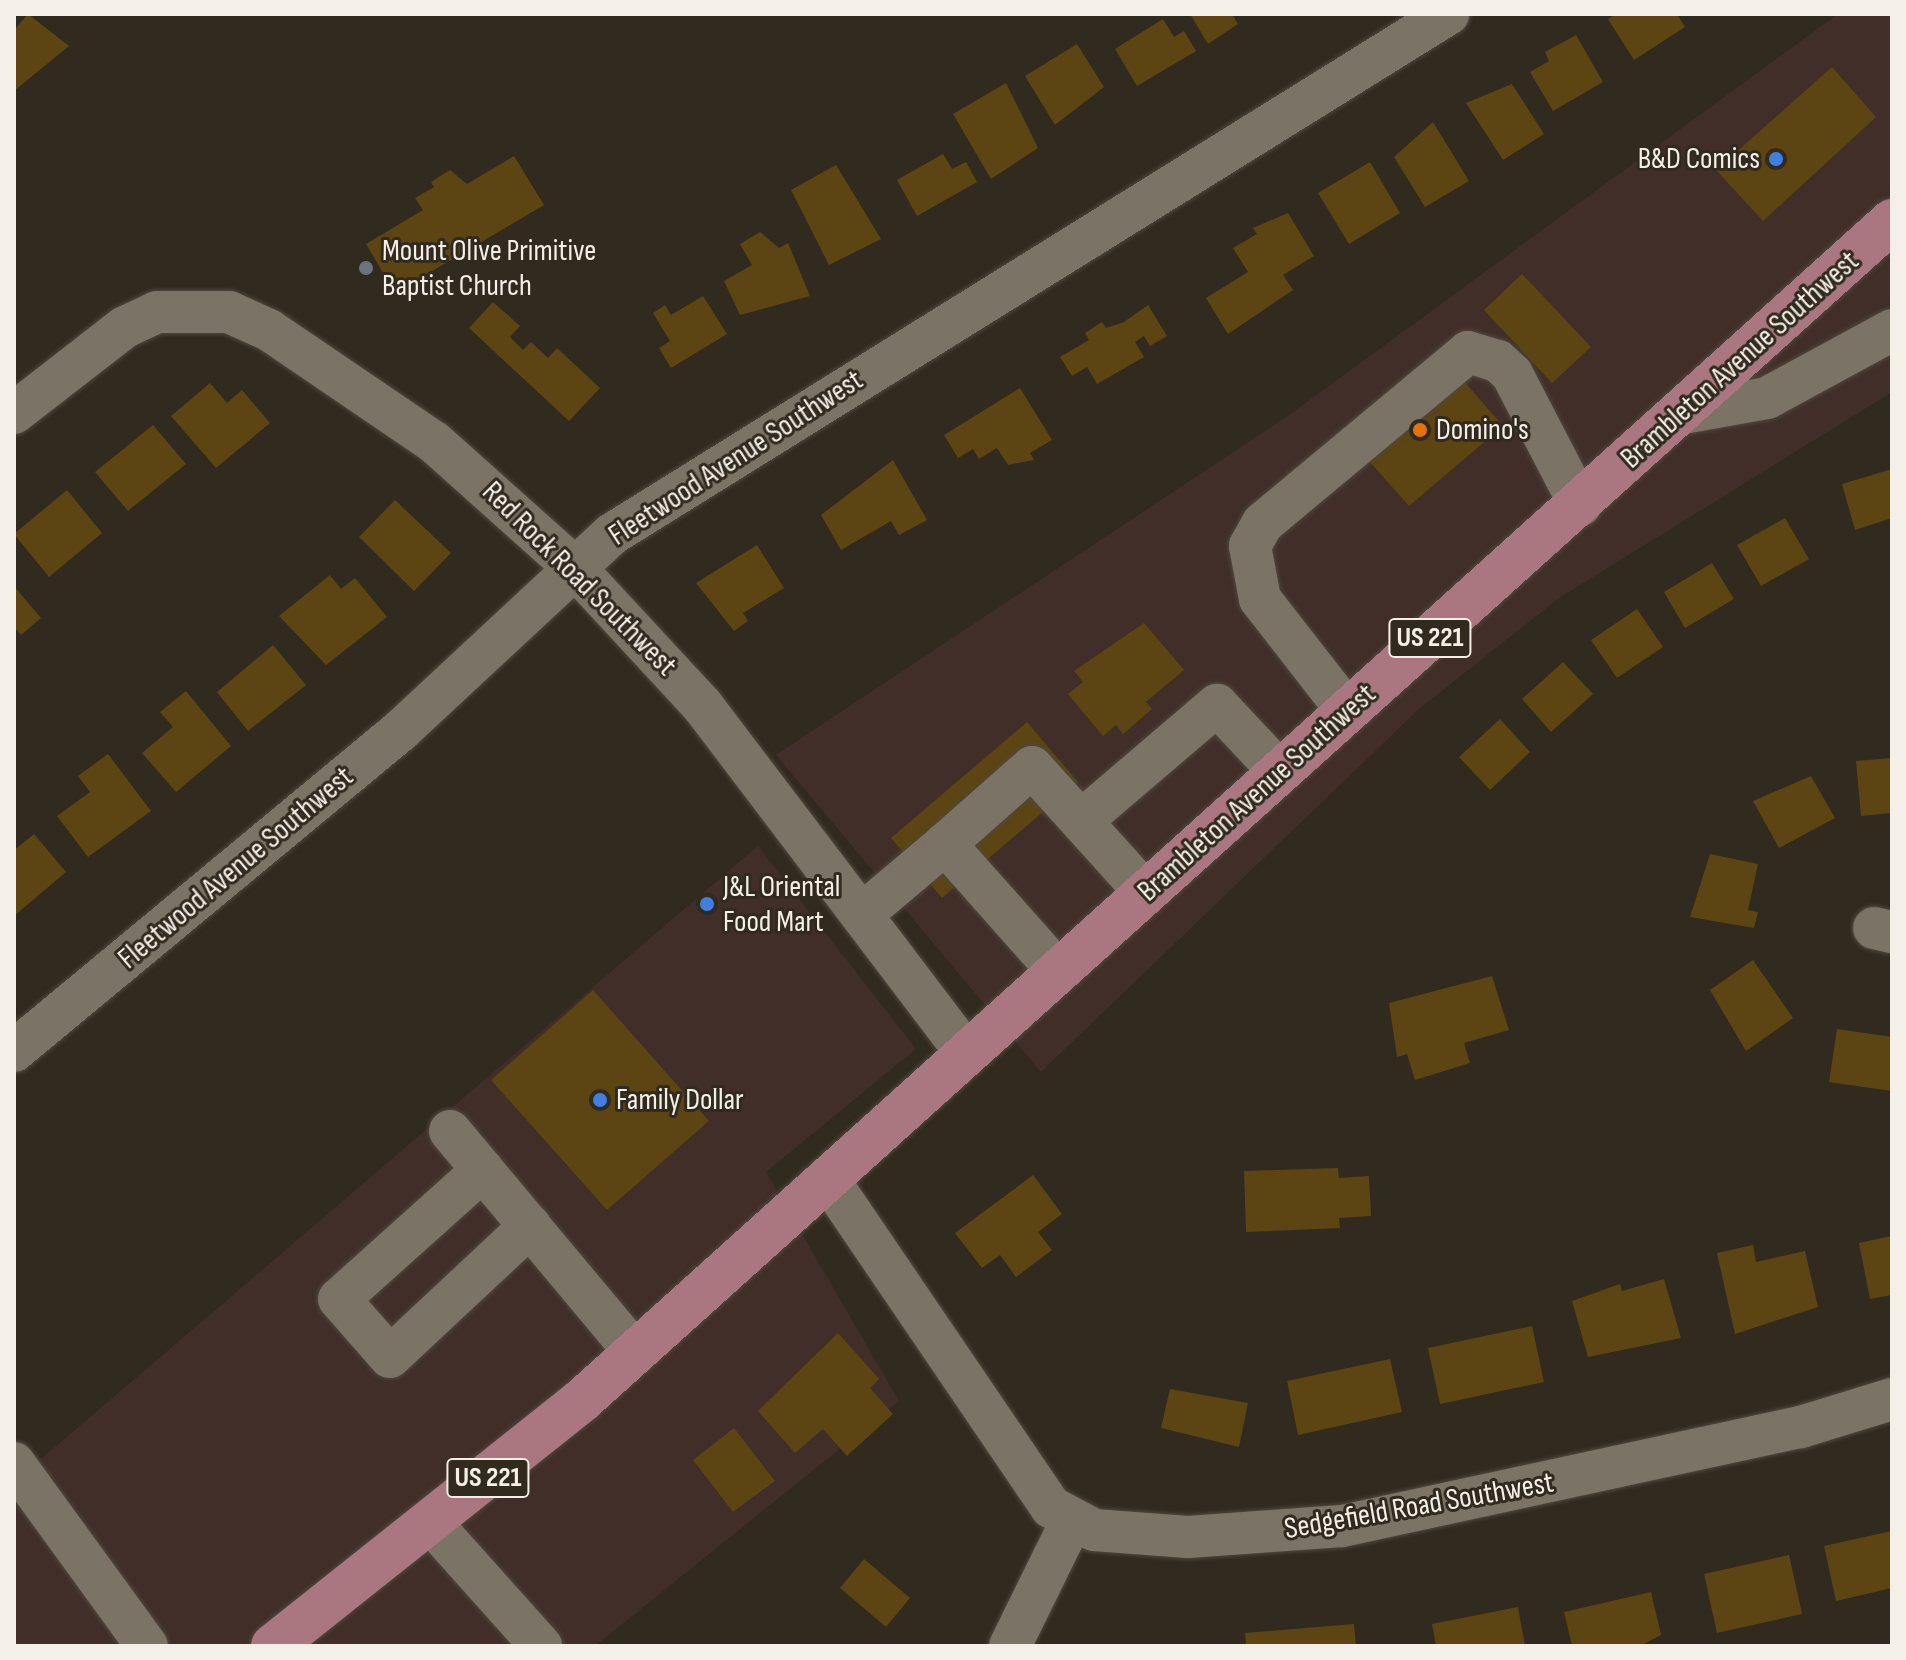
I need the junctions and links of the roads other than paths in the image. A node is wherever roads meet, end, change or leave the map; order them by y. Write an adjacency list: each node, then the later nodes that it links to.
1 (1448, 14): 7 (street, Fleetwood Avenue Southwest)
2 (1892, 221): 5 (main road, Brambleton Avenue Southwest / US 221)
3 (1892, 330): 5 (street)
4 (26, 403): 7 (street, Red Rock Road Southwest)
5 (1683, 413): 6 (main road, Brambleton Avenue Southwest / US 221)
6 (1580, 505): 8 (main road, Brambleton Avenue Southwest / US 221); 8 (street)
7 (575, 568): 13 (street, Red Rock Road Southwest); 15 (street, Fleetwood Avenue Southwest)
8 (1348, 712): 9 (main road, Brambleton Avenue Southwest / US 221)
9 (1280, 772): 10 (street); 12 (main road, Brambleton Avenue Southwest / US 221)
10 (1081, 821): 11 (street); 12 (street)
11 (945, 844): 13 (street); 14 (street)
12 (1146, 893): 14 (main road, Brambleton Avenue Southwest / US 221)
13 (862, 914): 16 (street, Red Rock Road Southwest)
14 (1057, 970): 16 (main road, Brambleton Avenue Southwest / US 221)
15 (14, 1051)
16 (965, 1052): 19 (main road, Brambleton Avenue Southwest / US 221)
17 (450, 1131): 18 (street)
18 (483, 1170): 20 (street); 20 (street)
19 (828, 1179): 21 (main road, Brambleton Avenue Southwest / US 221); 24 (street)
20 (530, 1226): 21 (street)
21 (634, 1351): 25 (main road, US 221)
22 (1892, 1399): 24 (street, Sedgefield Road Southwest)
23 (14, 1463): 26 (street)
24 (1071, 1522): 29 (street)
25 (432, 1524): 27 (main road, US 221); 28 (street)
26 (147, 1646)
27 (273, 1646)
28 (541, 1646)
29 (1010, 1646)

